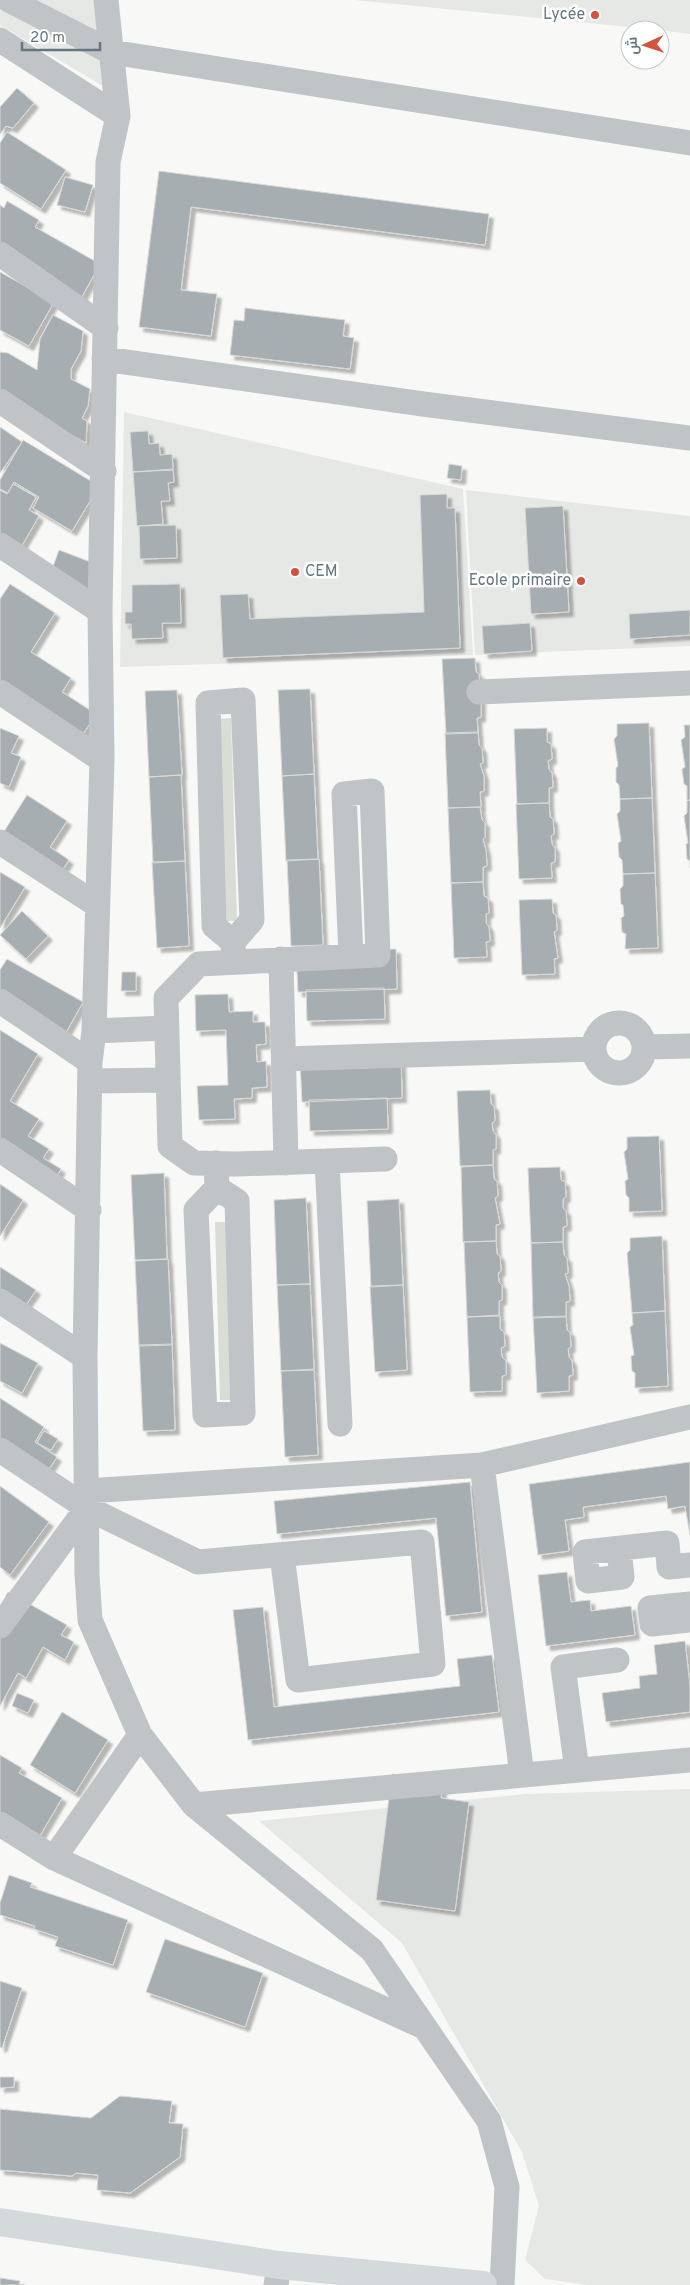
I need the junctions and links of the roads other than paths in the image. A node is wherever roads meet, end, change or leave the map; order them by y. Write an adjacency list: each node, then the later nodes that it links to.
1 (9, 0): 4 (street)
2 (106, 0): 4 (street)
3 (0, 40): 5 (street)
4 (111, 52): 5 (street); 6 (street)
5 (118, 116): 8 (street)
6 (690, 143)
7 (0, 254): 8 (street)
8 (106, 328): 9 (street)
9 (104, 359): 11 (street); 12 (street)
10 (0, 401): 12 (street)
11 (690, 438)
12 (104, 471): 14 (street)
13 (0, 545): 14 (street)
14 (100, 611): 18 (street)
15 (690, 683): 17 (street)
16 (0, 692): 18 (street)
17 (479, 692)
18 (102, 760): 20 (street)
19 (0, 842): 20 (street)
20 (97, 905): 26 (street)
21 (234, 952): 21 (street); 23 (street); 25 (street)
22 (351, 956): 22 (street); 23 (street)
23 (281, 959): 30 (street)
24 (0, 1001): 31 (street)
25 (166, 1028): 26 (street); 32 (street)
26 (94, 1032): 31 (street)
27 (690, 1046): 28 (street)
28 (645, 1048): 29 (street); 29 (street)
29 (594, 1049): 30 (street)
30 (284, 1059): 37 (street)
31 (90, 1072): 32 (street); 39 (street)
32 (168, 1080): 36 (street)
33 (0, 1150): 39 (street)
34 (385, 1159): 35 (street)
35 (327, 1161): 37 (street); 43 (street)
36 (216, 1163): 37 (street); 38 (street)
37 (286, 1163)
38 (217, 1188): 38 (street)
39 (89, 1210): 41 (street)
40 (0, 1300): 41 (street)
41 (85, 1357): 46 (street)
42 (690, 1417): 45 (street)
43 (340, 1424)
44 (0, 1450): 46 (street)
45 (482, 1465): 46 (street); 57 (street)
46 (87, 1500): 48 (street); 52 (street); 54 (street)
47 (619, 1549): 49 (street)
48 (282, 1555): 48 (street)
49 (690, 1565)
50 (690, 1604): 51 (street)
51 (690, 1620)
52 (0, 1626)
53 (617, 1660): 56 (street)
54 (140, 1735): 58 (street); 60 (street)
55 (690, 1760): 56 (street)
56 (577, 1770): 57 (street)
57 (522, 1775): 58 (street)
58 (194, 1804): 61 (street)
59 (0, 1824): 60 (street)
60 (54, 1858): 61 (street)
61 (424, 2027): 65 (street)
62 (0, 2222): 63 (street)
63 (277, 2275): 64 (street)
64 (482, 2285)
65 (502, 2285)

